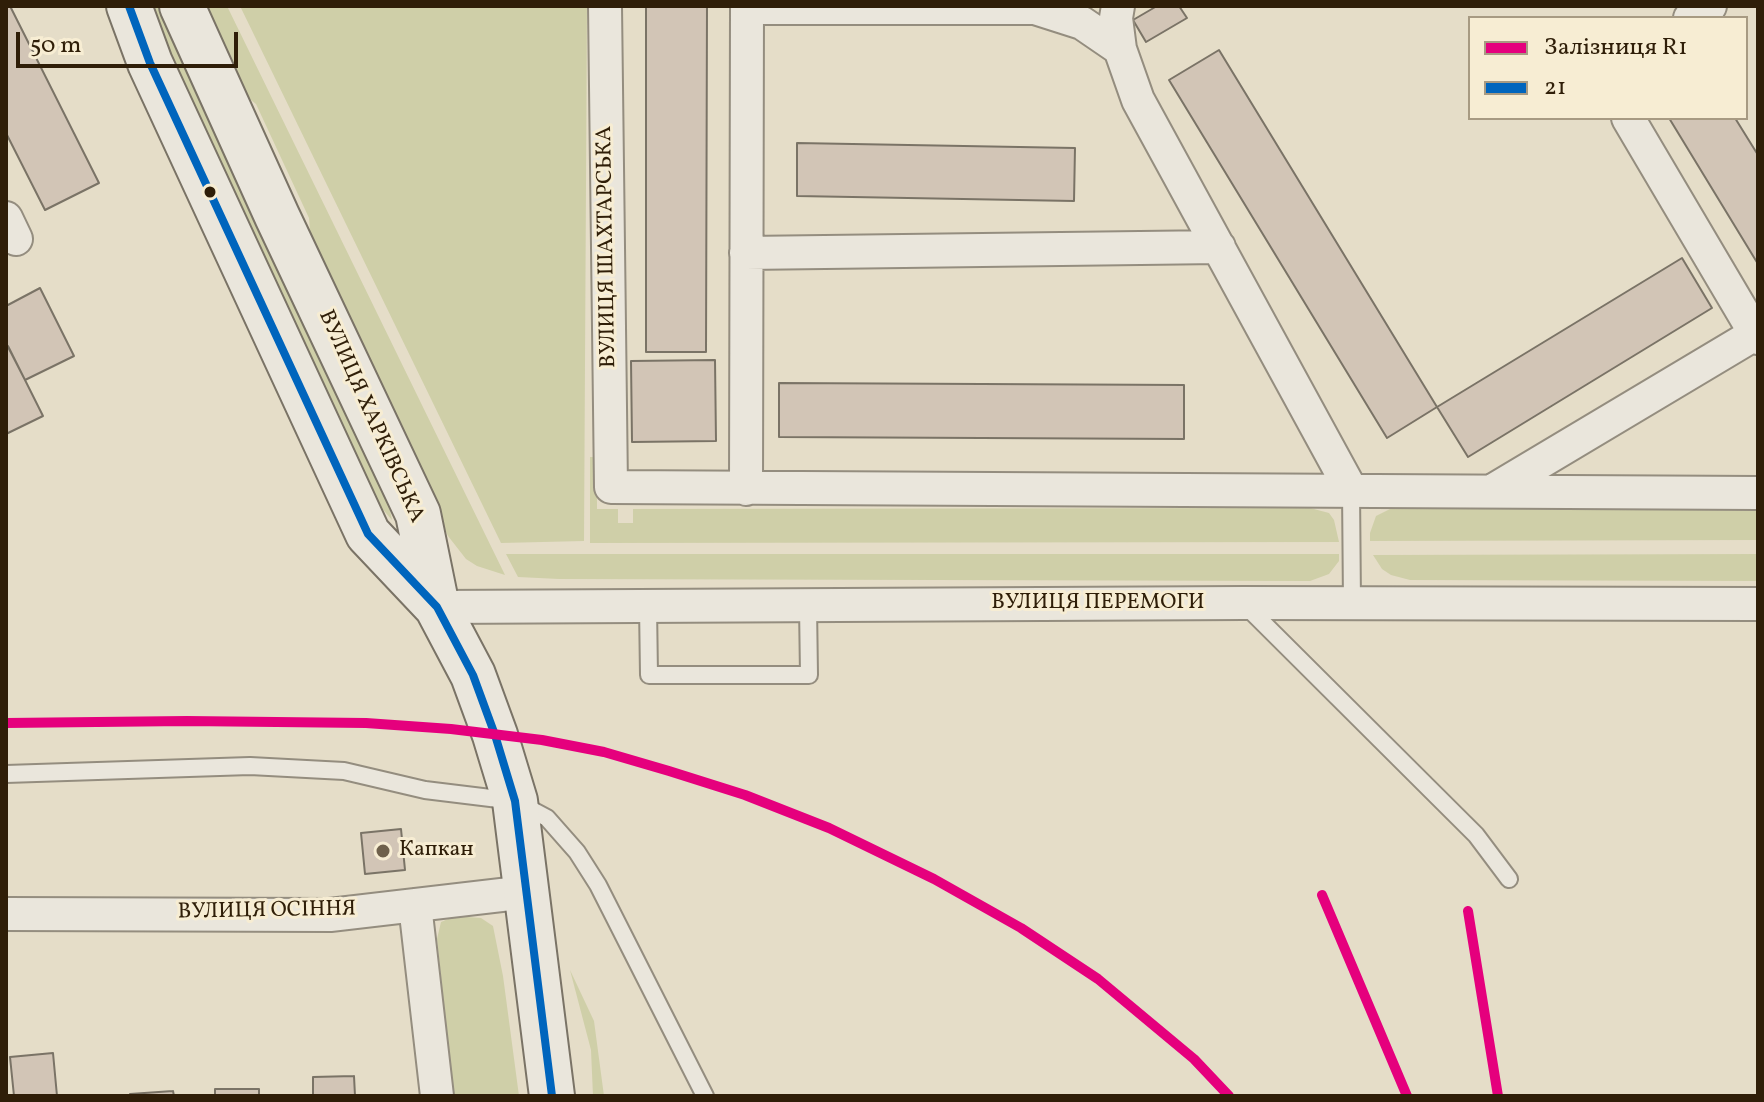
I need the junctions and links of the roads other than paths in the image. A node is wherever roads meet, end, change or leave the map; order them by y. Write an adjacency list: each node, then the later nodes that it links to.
1 (129, 6): 20 (street, ВУЛИЦЯ ХАРКІВСЬКА)
2 (182, 6): 20 (street, ВУЛИЦЯ ХАРКІВСЬКА)
3 (605, 6): 11 (street, ВУЛИЦЯ ШАХТАРСЬКА)
4 (1118, 6): 6 (street)
5 (747, 7): 6 (street); 9 (street)
6 (1120, 49): 8 (street)
7 (1629, 120): 10 (street)
8 (1219, 247): 9 (street); 12 (street)
9 (746, 253): 11 (street)
10 (1757, 336): 13 (street)
11 (746, 489): 12 (street)
12 (1351, 490): 13 (street); 16 (lane)
13 (1492, 491): 14 (street)
14 (1758, 493)
15 (1243, 603): 16 (street, ВУЛИЦЯ ПЕРЕМОГИ); 19 (street, ВУЛИЦЯ ПЕРЕМОГИ); 23 (lane)
16 (1352, 603): 17 (street, ВУЛИЦЯ ПЕРЕМОГИ)
17 (1758, 604)
18 (648, 606): 19 (street, ВУЛИЦЯ ПЕРЕМОГИ); 19 (lane); 20 (street, ВУЛИЦЯ ПЕРЕМОГИ)
19 (808, 606)
20 (437, 607): 22 (street)
21 (6, 774): 22 (lane)
22 (515, 801): 24 (street); 29 (lane)
23 (1509, 879)
24 (527, 892): 25 (street, ВУЛИЦЯ ОСІННЯ); 28 (street)
25 (415, 905): 26 (street, ВУЛИЦЯ ОСІННЯ); 27 (street)
26 (6, 914)
27 (437, 1096)
28 (552, 1096)
29 (705, 1096)

